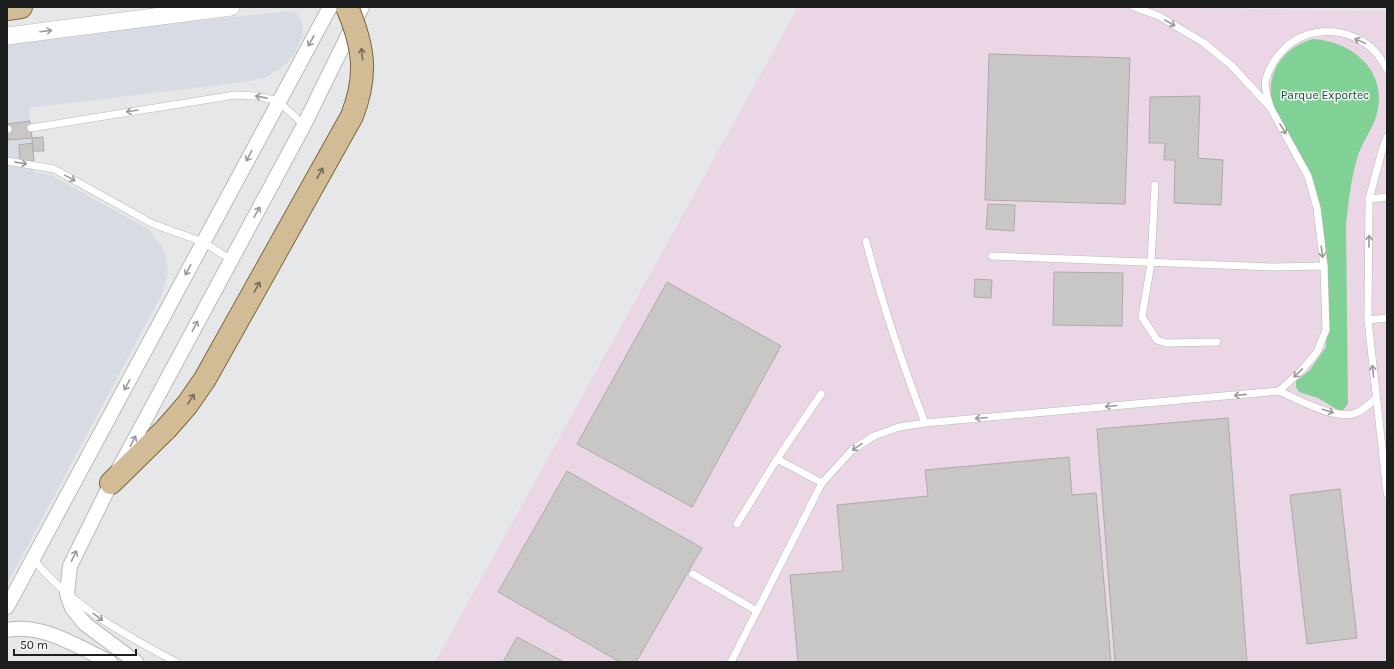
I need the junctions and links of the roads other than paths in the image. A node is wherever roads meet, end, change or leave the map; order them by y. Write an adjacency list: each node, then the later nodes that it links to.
1 (21, 7): 7 (main road)
2 (231, 7): 8 (street, one-way to 2)
3 (330, 7): 10 (street, one-way to 10)
4 (347, 7): 33 (main road, one-way to 4, bridge)
5 (362, 7): 12 (street)
6 (1134, 7): 11 (lane, one-way to 11)
7 (7, 9)
8 (7, 36)
9 (1387, 68): 11 (lane, one-way to 11)
10 (278, 101): 12 (lane); 13 (lane, one-way to 13); 20 (street, one-way to 20)
11 (1270, 107): 24 (lane, one-way to 24)
12 (304, 125): 22 (street, one-way to 12)
13 (31, 128)
14 (1387, 137): 18 (lane)
15 (7, 162): 20 (lane, one-way to 20)
16 (1155, 185): 23 (lane)
17 (1387, 197): 18 (lane)
18 (1369, 199): 26 (lane, one-way to 18)
19 (866, 240): 31 (lane)
20 (203, 242): 22 (lane); 38 (street, one-way to 38)
21 (992, 256): 23 (lane)
22 (230, 259): 33 (street, one-way to 22)
23 (1151, 263): 24 (lane); 27 (lane)
24 (1324, 266): 28 (lane, one-way to 28)
25 (1387, 318): 26 (lane)
26 (1368, 320): 30 (lane, one-way to 26)
27 (1217, 342)
28 (1279, 391): 30 (lane, one-way to 30); 31 (lane, one-way to 31)
29 (822, 394): 32 (lane)
30 (1376, 398): 35 (lane)
31 (925, 423): 34 (lane, one-way to 34)
32 (777, 459): 34 (lane); 37 (lane)
33 (111, 483): 40 (street, one-way to 33)
34 (822, 483): 42 (lane)
35 (1387, 484): 36 (lane)
36 (1387, 493)
37 (737, 524)
38 (33, 559): 40 (lane); 41 (street)
39 (693, 574): 42 (lane)
40 (67, 594): 45 (street); 46 (lane, one-way to 46)
41 (7, 607)
42 (757, 611): 47 (lane)
43 (7, 630): 44 (street)
44 (110, 662)
45 (136, 662)
46 (176, 662)
47 (731, 662)

